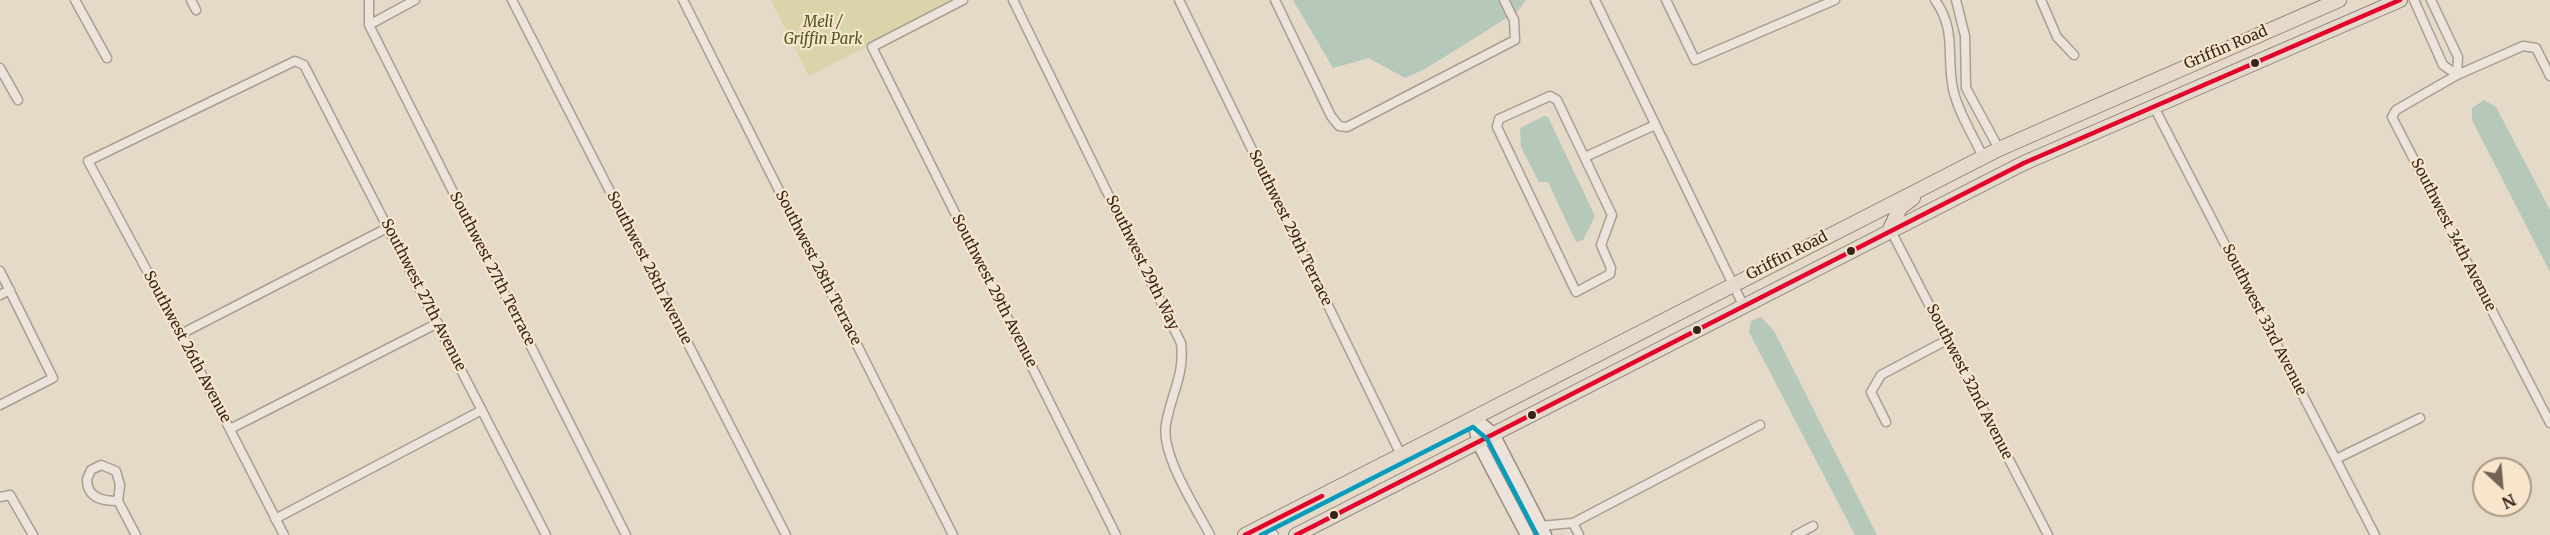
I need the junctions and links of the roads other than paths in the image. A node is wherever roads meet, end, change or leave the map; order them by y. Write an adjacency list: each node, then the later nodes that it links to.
1 (75, 0): 25 (street)
2 (191, 0): 22 (street)
3 (369, 0): 23 (street, Southwest 27th Terrace)
4 (415, 0): 23 (street)
5 (512, 0): 74 (street, Southwest 28th Avenue)
6 (683, 0): 75 (street, Southwest 28th Terrace)
7 (963, 0): 76 (street, Southwest 29th Avenue)
8 (1013, 0): 77 (street, Southwest 29th Way)
9 (1179, 0): 60 (street, Southwest 29th Terrace)
10 (1275, 0): 11 (street)
11 (1504, 0)
12 (1594, 0): 34 (street)
13 (1666, 0): 14 (street)
14 (1834, 0)
15 (1935, 0): 37 (street)
16 (1956, 0): 36 (street)
17 (2041, 0): 24 (street)
18 (2339, 0): 27 (main road, Griffin Road)
19 (2400, 0): 33 (main road, Griffin Road)
20 (2414, 0): 29 (street)
21 (2432, 0): 29 (street)
22 (196, 10)
23 (369, 25): 73 (street, Southwest 27th Terrace)
24 (2074, 55)
25 (107, 58)
26 (295, 61): 40 (street, Southwest 27th Avenue); 48 (street, Southwest 26th Avenue)
27 (2185, 65): 31 (main road, Griffin Road); 33 (main road)
28 (0, 68): 32 (street)
29 (2457, 75): 30 (street); 55 (street, Southwest 34th Avenue)
30 (2550, 75)
31 (2134, 88): 35 (main road); 36 (main road, Griffin Road)
32 (18, 100)
33 (2153, 105): 35 (main road, Griffin Road); 61 (street, Southwest 33rd Avenue)
34 (1654, 125): 38 (street); 43 (street)
35 (2106, 126): 41 (main road, Griffin Road)
36 (1998, 149): 37 (main road, Griffin Road)
37 (1983, 157): 39 (main road, Griffin Road)
38 (1585, 158): 38 (street)
39 (1930, 183): 41 (main road); 43 (main road, Griffin Road)
40 (389, 227): 47 (street, Southwest 27th Avenue); 48 (street)
41 (1890, 229): 46 (main road, Griffin Road); 49 (street, Southwest 32nd Avenue)
42 (0, 271): 44 (street)
43 (1732, 285): 46 (street); 52 (main road, Griffin Road)
44 (10, 290): 45 (street); 50 (street)
45 (0, 295)
46 (1743, 305): 58 (main road, Griffin Road)
47 (438, 323): 51 (street, Southwest 27th Avenue); 57 (street)
48 (181, 334): 57 (street, Southwest 26th Avenue)
49 (1947, 340): 54 (street); 83 (street, Southwest 32nd Avenue)
50 (0, 405)
51 (482, 410): 64 (street); 72 (street, Southwest 27th Avenue)
52 (1474, 418): 58 (main road); 59 (main road); 60 (main road, Griffin Road)
53 (2420, 418): 61 (street)
54 (1886, 422)
55 (2550, 423)
56 (1761, 425): 65 (street)
57 (230, 429): 64 (street, Southwest 26th Avenue)
58 (1493, 434): 59 (main road, Griffin Road); 68 (main road)
59 (1478, 442): 79 (main road, Griffin Road); 80 (main road)
60 (1401, 455): 67 (main road, Griffin Road)
61 (2336, 459): 84 (street, Southwest 33rd Avenue)
62 (0, 497): 69 (street)
63 (118, 501): 63 (street); 70 (street)
64 (275, 519): 71 (street, Southwest 26th Avenue)
65 (1573, 523): 68 (street); 81 (street)
66 (1813, 526): 82 (street)
67 (1269, 530): 78 (main road, Griffin Road)
68 (1543, 530)
69 (33, 535)
70 (136, 535)
71 (284, 535)
72 (546, 535)
73 (626, 535)
74 (786, 535)
75 (953, 535)
76 (1116, 535)
77 (1210, 535)
78 (1245, 535)
79 (1296, 535)
80 (1527, 535)
81 (1579, 535)
82 (1796, 535)
83 (2048, 535)
84 (2375, 535)

